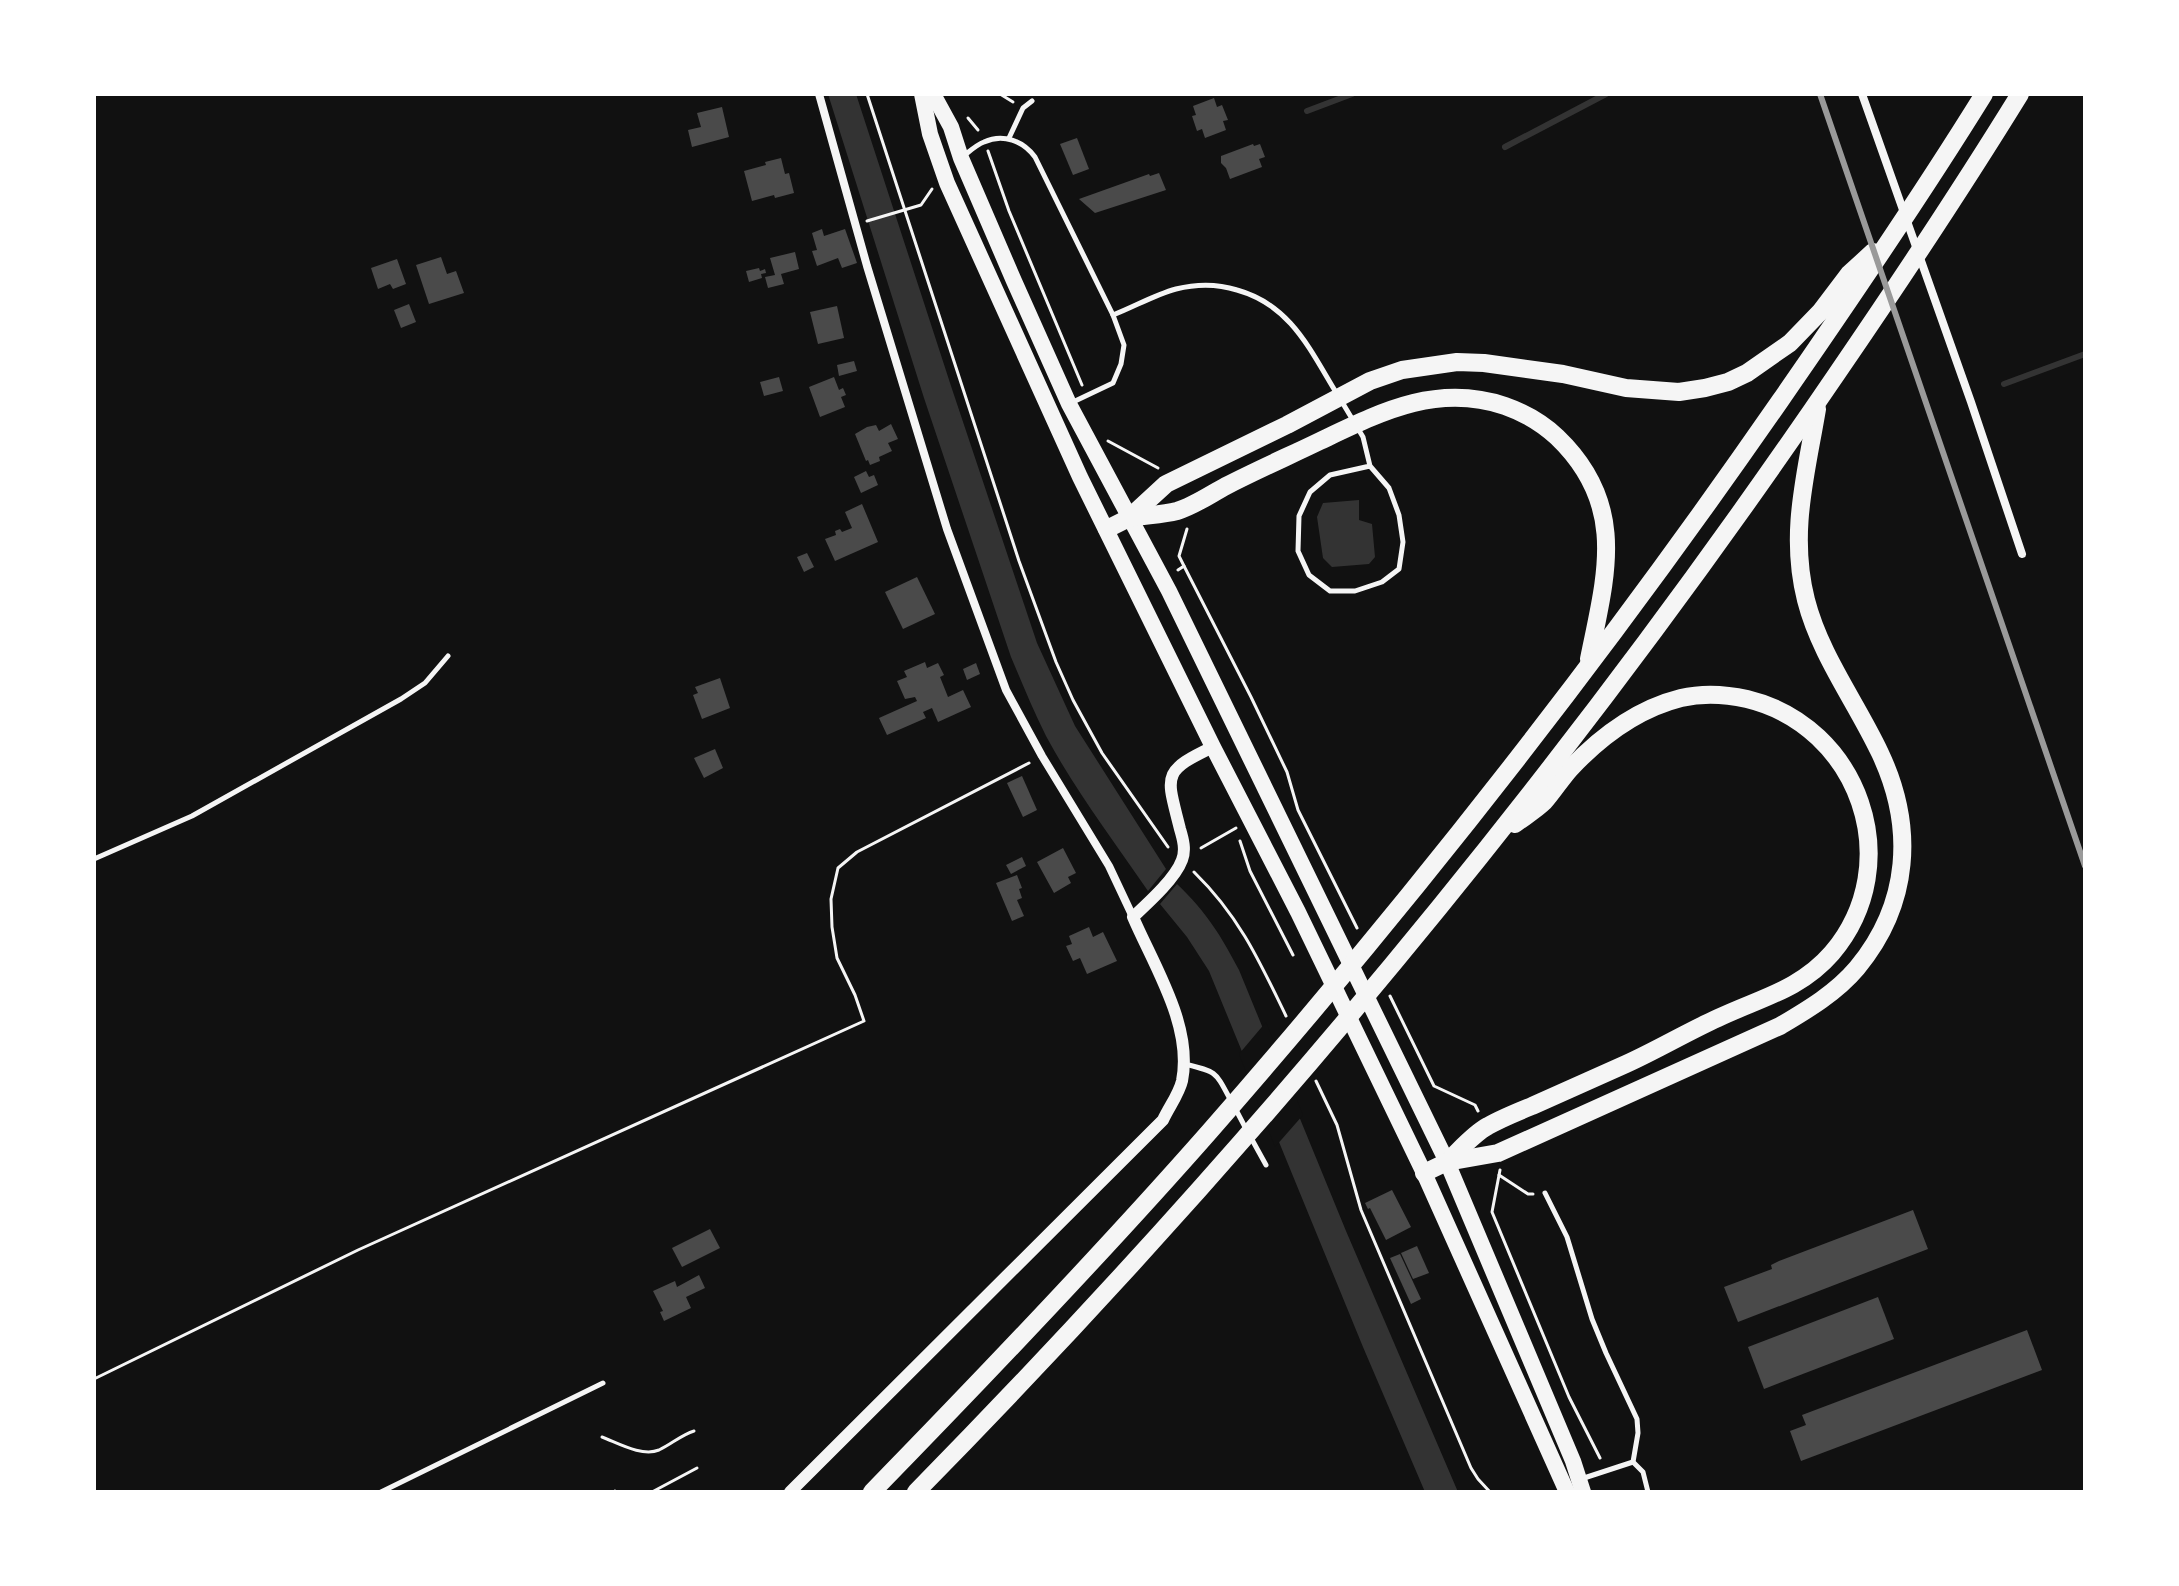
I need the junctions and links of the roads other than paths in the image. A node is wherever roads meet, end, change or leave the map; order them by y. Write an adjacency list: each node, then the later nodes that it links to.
1 (819, 94): 23 (street)
2 (922, 94): 16 (main road)
3 (933, 94): 9 (main road)
4 (1862, 94): 17 (street)
5 (1984, 94): 10 (highway)
6 (2020, 94): 12 (highway)
7 (1032, 101): 8 (lane)
8 (1009, 138): 9 (lane); 11 (lane)
9 (961, 158): 13 (main road)
10 (1893, 233): 15 (highway); 19 (highway)
11 (1113, 315): 13 (lane); 14 (lane)
12 (1819, 400): 21 (highway); 25 (highway)
13 (1069, 404): 15 (main road)
14 (1370, 466): 14 (lane)
15 (1129, 518): 16 (highway); 19 (highway); 25 (main road)
16 (1107, 529): 20 (main road)
17 (2022, 554)
18 (448, 656): 22 (lane)
19 (1588, 667): 34 (highway)
20 (1213, 747): 23 (street); 27 (main road)
21 (1495, 838): 25 (highway); 35 (highway)
22 (94, 859)
23 (1133, 917): 24 (street)
24 (1184, 1064): 26 (lane); 33 (street)
25 (1447, 1162): 27 (highway); 31 (main road)
26 (1266, 1165)
27 (1424, 1173): 36 (main road)
28 (1545, 1193): 30 (lane)
29 (603, 1383): 32 (lane)
30 (1633, 1462): 31 (lane); 37 (lane)
31 (1581, 1486)
32 (381, 1492)
33 (790, 1492)
34 (872, 1492)
35 (916, 1492)
36 (1567, 1492)
37 (1648, 1492)

